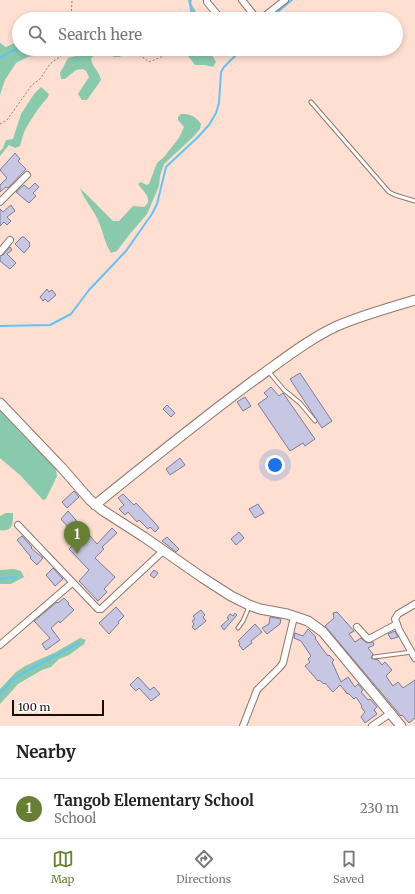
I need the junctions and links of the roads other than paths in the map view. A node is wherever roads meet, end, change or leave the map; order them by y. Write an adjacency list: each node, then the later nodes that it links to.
1 (242, 0): 5 (street)
2 (285, 0): 6 (street)
3 (207, 1): 4 (street)
4 (216, 12)
5 (251, 12)
6 (270, 12)
7 (311, 102): 9 (lane)
8 (27, 175): 10 (street)
9 (415, 201)
10 (0, 202)
11 (10, 240): 12 (street)
12 (0, 252)
13 (415, 300): 14 (street)
14 (268, 370): 16 (lane); 17 (street)
15 (0, 403): 17 (street)
16 (315, 421)
17 (95, 505): 19 (street)
18 (18, 526): 20 (street)
19 (163, 551): 20 (street); 22 (street)
20 (72, 583): 27 (street)
21 (415, 604): 24 (street)
22 (249, 605): 23 (street); 26 (lane)
23 (294, 617): 30 (street); 31 (street)
24 (397, 624): 25 (street); 28 (street)
25 (357, 627)
26 (238, 628)
27 (0, 645)
28 (413, 655): 29 (lane)
29 (374, 657)
30 (391, 714): 32 (street); 33 (street)
31 (243, 726)
32 (372, 726)
33 (401, 726)

